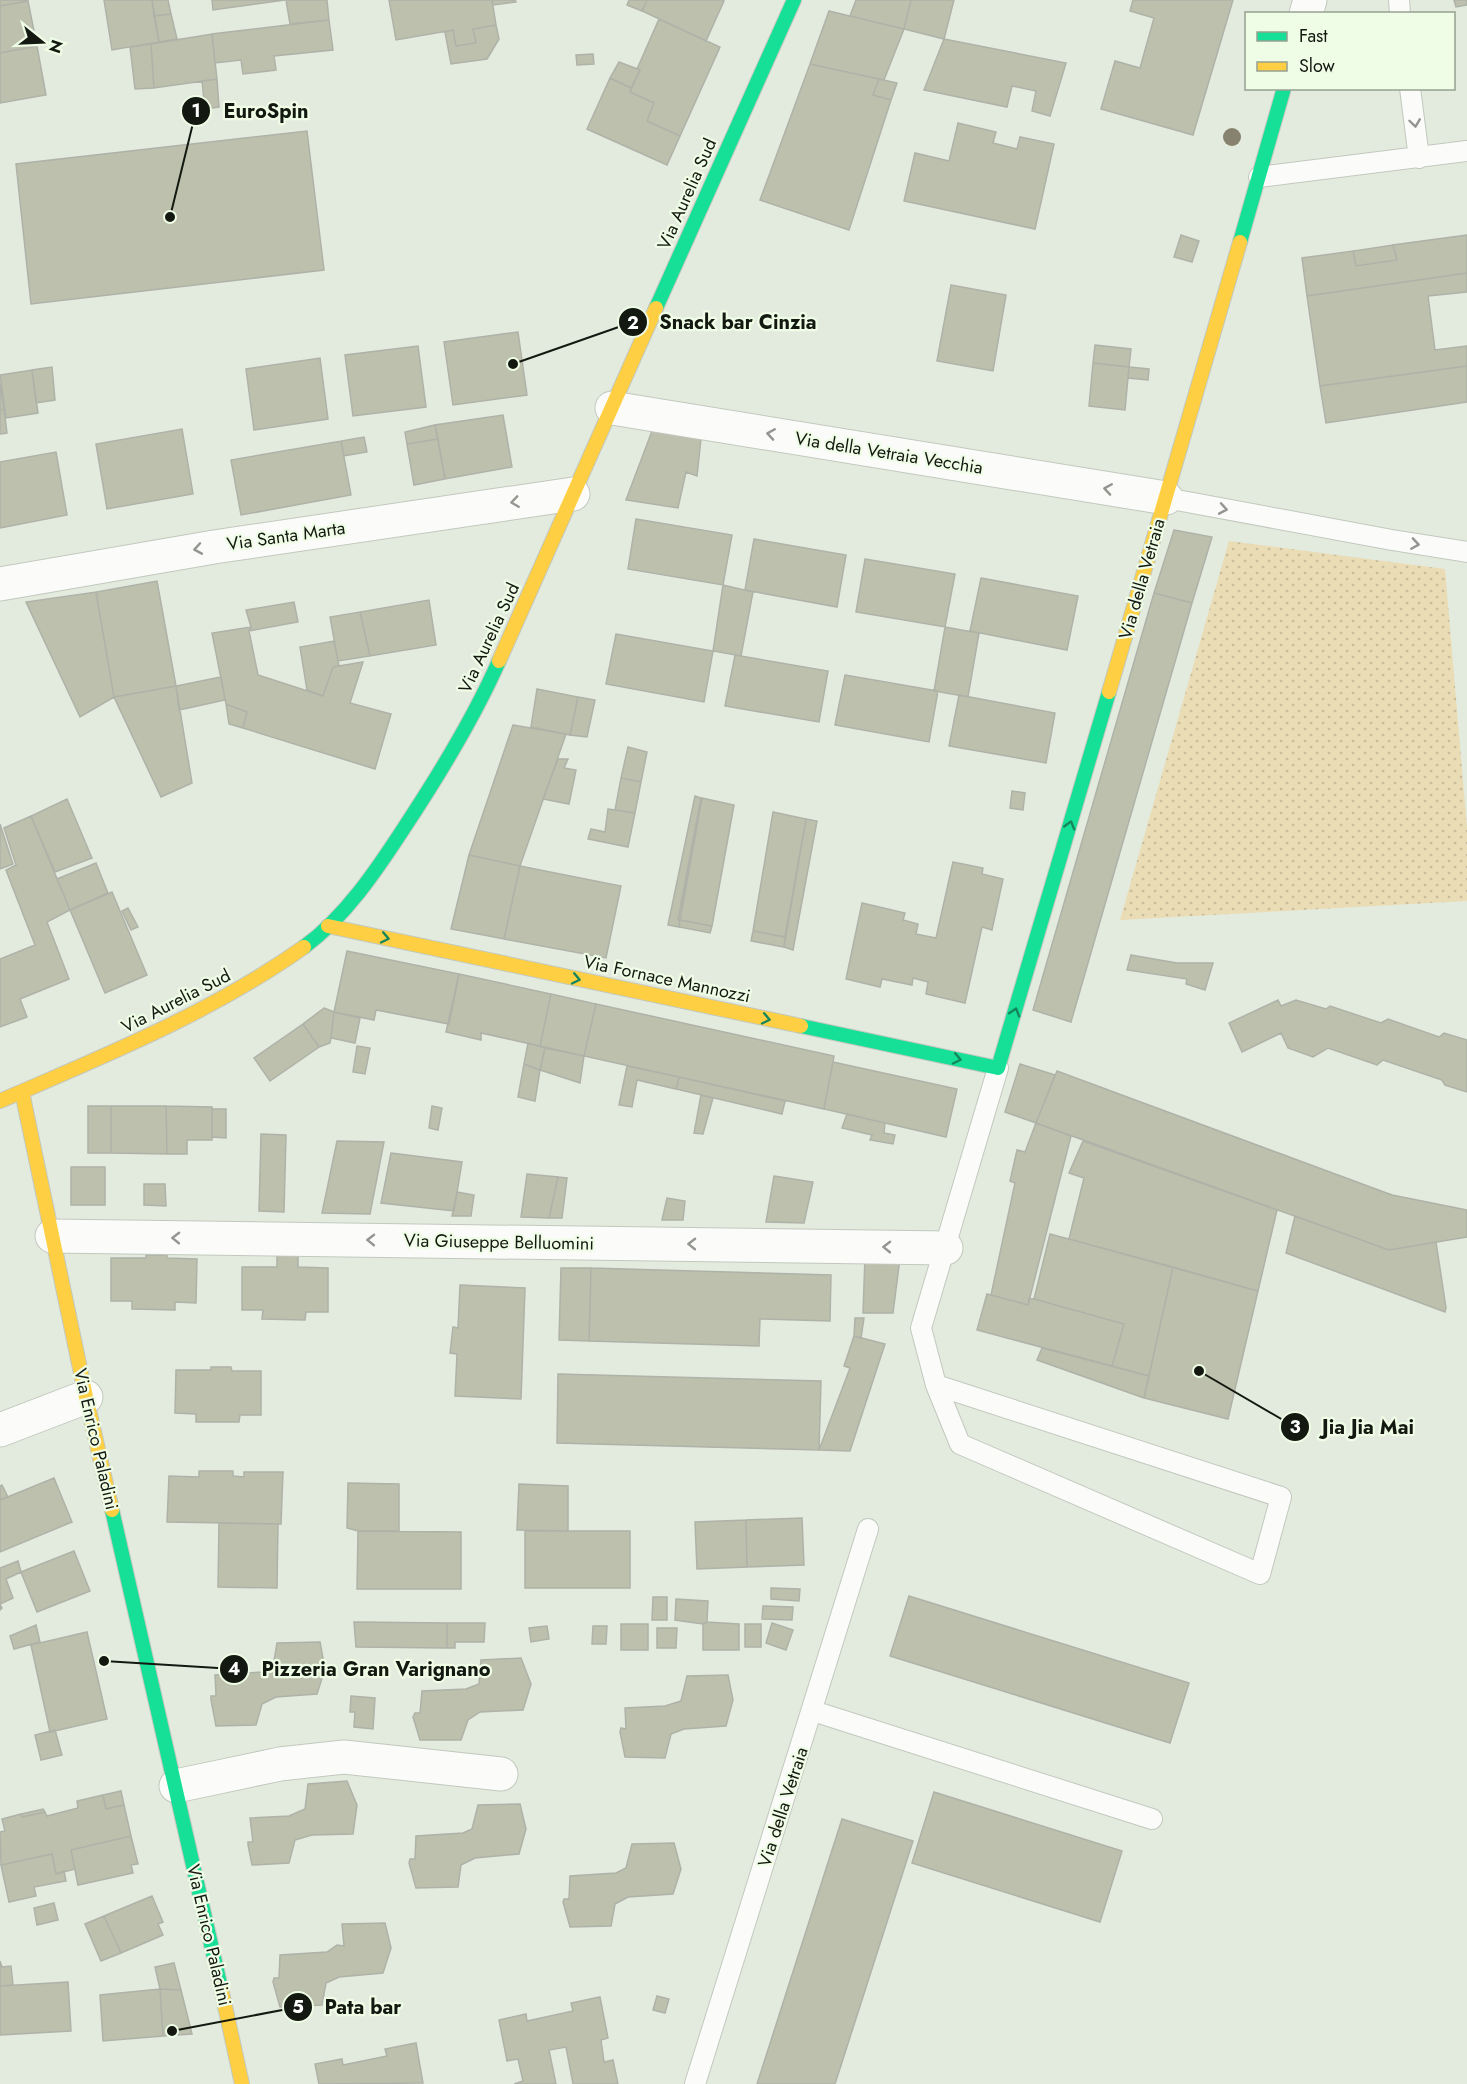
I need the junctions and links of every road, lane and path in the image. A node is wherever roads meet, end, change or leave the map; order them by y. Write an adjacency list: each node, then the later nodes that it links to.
1 (794, 0): 7 (street, Via Aurelia Sud)
2 (1283, 90): 6 (street, Via della Vetraia)
3 (1410, 90): 5 (lane, one-way to 5)
4 (1467, 151): 5 (lane)
5 (1419, 158): 6 (lane)
6 (1259, 177): 9 (street, Via della Vetraia)
7 (612, 408): 8 (street, Via Aurelia Sud); 9 (street, Via della Vetraia Vecchia, one-way to 7)
8 (573, 494): 11 (street, Via Santa Marta, one-way to 11); 12 (street, Via Aurelia Sud)
9 (1166, 498): 10 (lane, one-way to 10); 13 (street, Via della Vetraia, one-way to 9)
10 (1467, 552)
11 (0, 584)
12 (328, 926): 13 (street, Via Fornace Mannozzi, one-way to 13); 14 (street, Via Aurelia Sud)
13 (998, 1068): 17 (lane)
14 (22, 1092): 15 (street, Via Aurelia Sud); 16 (street, Via Enrico Paladini)
15 (0, 1101)
16 (52, 1236): 17 (street, Via Giuseppe Belluomini, one-way to 16); 19 (street, Via Enrico Paladini)
17 (946, 1248): 18 (lane)
18 (936, 1385): 18 (lane)
19 (86, 1397): 20 (street); 24 (street, Via Enrico Paladini)
20 (0, 1430)
21 (868, 1529): 22 (lane, Via della Vetraia)
22 (813, 1711): 25 (lane); 27 (lane, Via della Vetraia)
23 (501, 1774): 24 (street)
24 (176, 1786): 26 (street, Via Enrico Paladini)
25 (1152, 1819)
26 (237, 2083)
27 (695, 2084)

